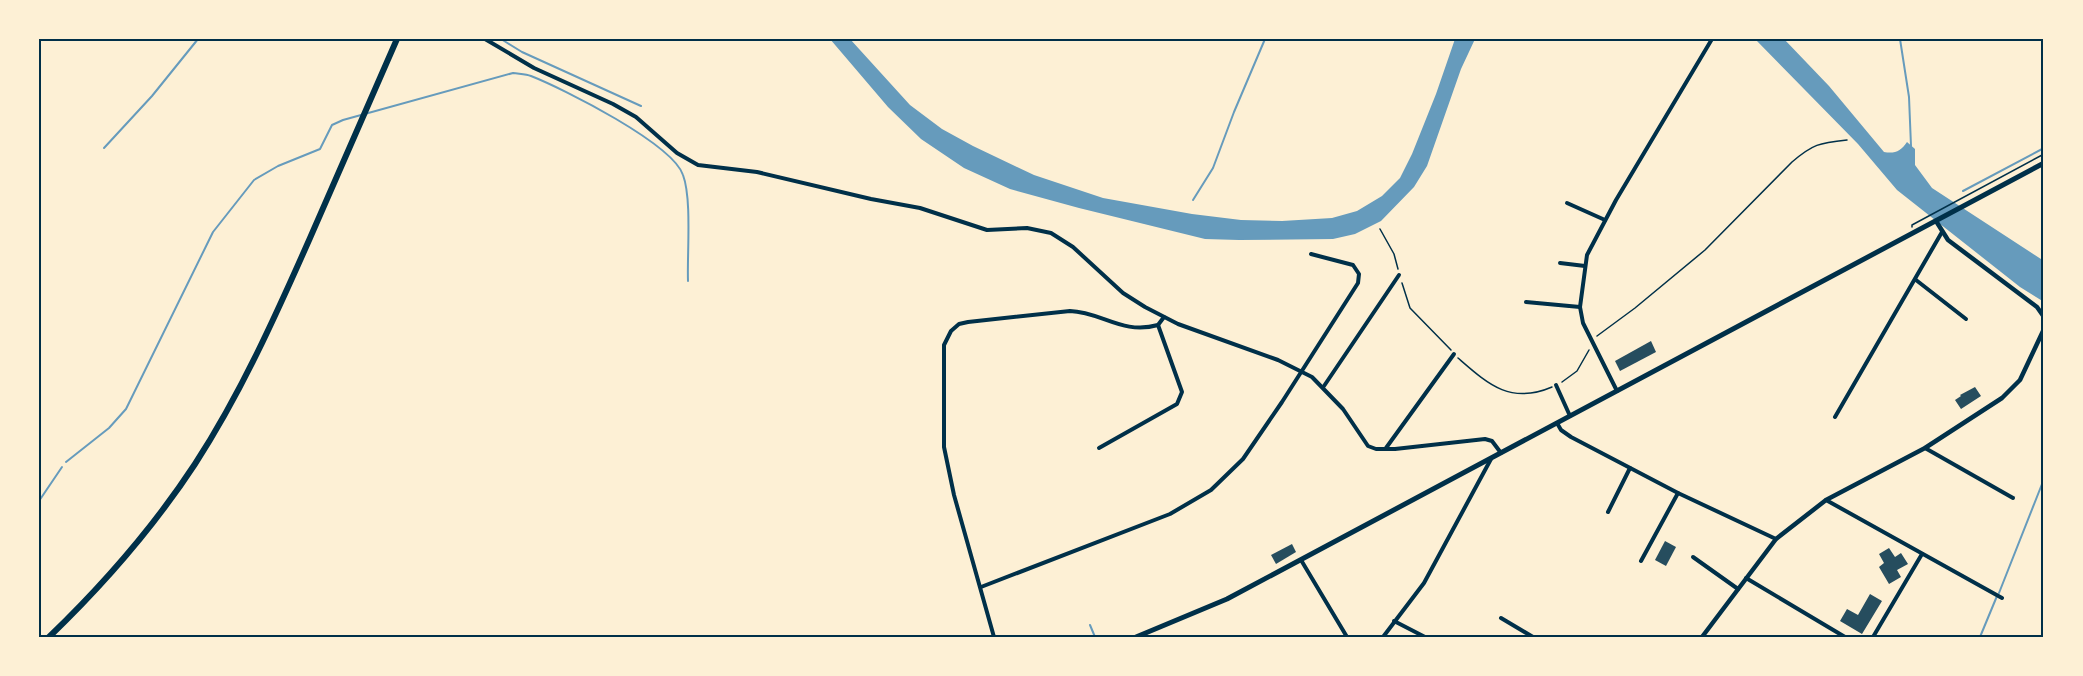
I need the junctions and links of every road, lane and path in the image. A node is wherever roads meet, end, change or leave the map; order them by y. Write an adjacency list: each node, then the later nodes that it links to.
1 (397, 39): 53 (main road)
2 (485, 39): 20 (street)
3 (1712, 39): 9 (street)
4 (1847, 140): 23 (path)
5 (2044, 154): 8 (path)
6 (2044, 163): 10 (main road)
7 (1567, 203): 9 (street)
8 (1922, 219)
9 (1605, 220): 15 (street)
10 (1938, 220): 12 (street); 28 (main road)
11 (1380, 229): 16 (path)
12 (1942, 232): 17 (street); 33 (street)
13 (1311, 254): 25 (street)
14 (1560, 263): 15 (street)
15 (1585, 266): 19 (street)
16 (1399, 275): 24 (path); 26 (street)
17 (1916, 280): 21 (street); 30 (street)
18 (1526, 303): 19 (street)
19 (1580, 307): 23 (street)
20 (1164, 317): 22 (street); 25 (street)
21 (1966, 319)
22 (1158, 325): 32 (street); 48 (street)
23 (1591, 341): 27 (path); 28 (street)
24 (1455, 354): 27 (path); 34 (street)
25 (1301, 370): 26 (street); 48 (street)
26 (1324, 386): 34 (street)
27 (1556, 386): 29 (street)
28 (1617, 391): 29 (main road)
29 (1570, 416): 31 (main road)
30 (1835, 417)
31 (1557, 423): 35 (main road); 37 (street)
32 (1099, 448)
33 (1924, 448): 39 (street); 40 (street)
34 (1385, 449): 35 (street)
35 (1501, 453): 36 (main road)
36 (1492, 459): 45 (main road); 52 (street)
37 (1630, 468): 38 (street); 41 (street)
38 (1678, 493): 42 (street); 46 (street)
39 (2013, 498)
40 (1826, 500): 42 (street); 43 (street)
41 (1608, 512)
42 (1776, 539): 47 (street)
43 (1922, 555): 50 (street); 62 (street)
44 (1693, 557): 49 (street)
45 (1301, 560): 55 (main road); 56 (street)
46 (1641, 561)
47 (1746, 578): 49 (street); 61 (street)
48 (981, 587): 54 (street)
49 (1738, 589): 60 (street)
50 (2002, 598)
51 (1501, 618): 59 (street)
52 (1394, 621): 57 (street); 58 (street)
53 (50, 637)
54 (994, 637)
55 (1136, 637)
56 (1347, 637)
57 (1383, 637)
58 (1425, 637)
59 (1533, 637)
60 (1702, 637)
61 (1845, 637)
62 (1873, 637)

